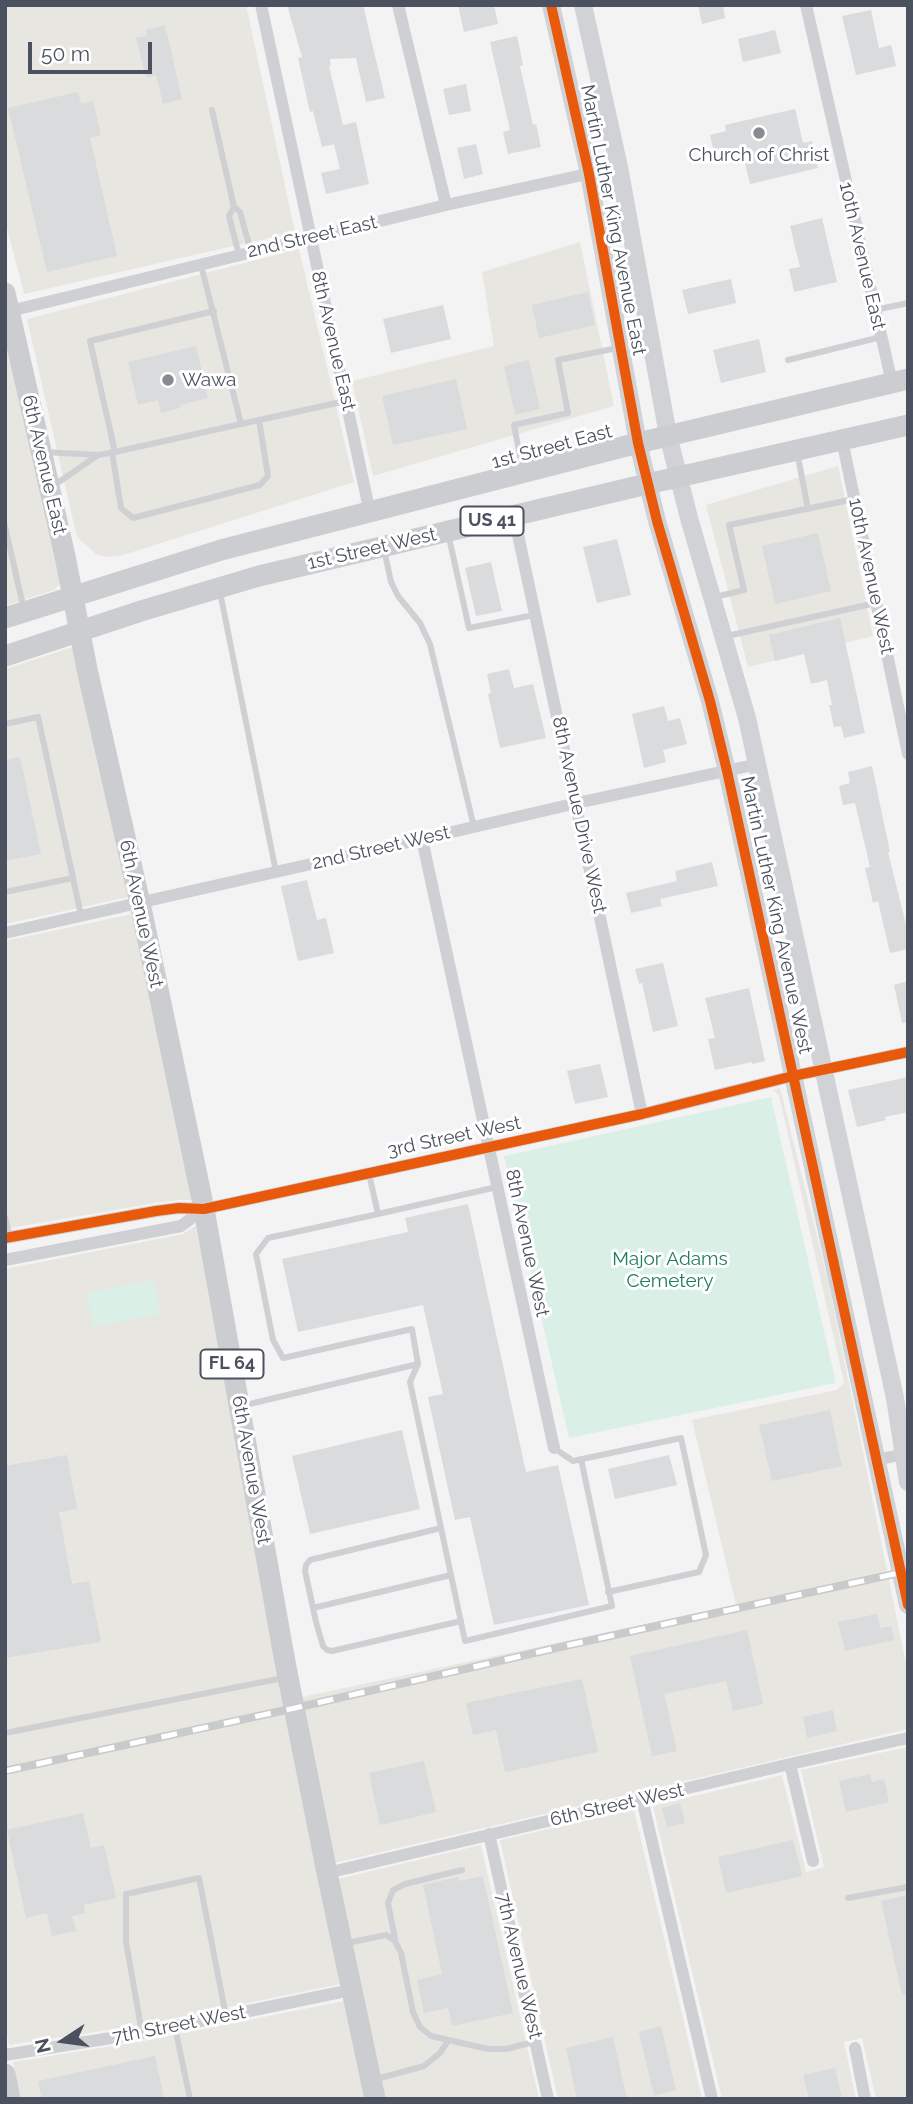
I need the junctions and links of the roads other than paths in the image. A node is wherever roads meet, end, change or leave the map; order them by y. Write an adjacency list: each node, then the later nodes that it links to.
1 (261, 5): 11 (street, 8th Avenue East)
2 (398, 5): 9 (street)
3 (551, 5): 8 (street, Martin Luther King Avenue East)
4 (583, 5): 7 (street, Martin Luther King Avenue East)
5 (806, 5): 16 (street, 10th Avenue East)
6 (212, 110): 10 (lane)
7 (619, 167): 8 (street, 2nd Street East); 26 (street, Martin Luther King Avenue East)
8 (589, 174): 9 (street, 2nd Street East); 19 (street, Martin Luther King Avenue East)
9 (446, 205): 11 (street, 2nd Street East)
10 (234, 207): 12 (lane); 12 (lane)
11 (310, 238): 12 (street, 2nd Street East); 22 (street, 8th Avenue East)
12 (245, 253): 13 (street, 2nd Street East)
13 (201, 264): 15 (street, 2nd Street East); 17 (lane)
14 (908, 303): 16 (lane)
15 (7, 305): 30 (main road, 6th Avenue East / FL 64)
16 (875, 310): 18 (street, 10th Avenue East)
17 (214, 311): 24 (lane); 31 (lane)
18 (881, 337): 20 (lane); 21 (street, 10th Avenue East)
19 (620, 347): 28 (street, Martin Luther King Avenue East); 33 (lane)
20 (788, 360)
21 (900, 381): 26 (main road, 1st Street East / US 41)
22 (346, 401): 23 (lane); 39 (street, 8th Avenue East)
23 (259, 420): 24 (lane); 31 (lane)
24 (241, 424): 31 (lane)
25 (908, 425): 27 (main road, 1st Street West / US 41)
26 (668, 435): 28 (main road, 1st Street East / US 41); 34 (street, Martin Luther King Avenue West)
27 (842, 440): 29 (main road, 1st Street West / US 41); 37 (street, 10th Avenue West)
28 (638, 443): 33 (main road, 1st Street East / US 41); 35 (street, Martin Luther King Avenue West)
29 (796, 451): 34 (main road, 1st Street West / US 41); 38 (lane)
30 (41, 452): 32 (lane); 36 (main road, 6th Avenue East / FL 64)
31 (114, 452): 32 (lane)
32 (98, 456): 36 (lane)
33 (524, 473): 39 (main road, 1st Street East / US 41)
34 (678, 477): 35 (main road, 1st Street West / US 41); 46 (street, Martin Luther King Avenue West)
35 (647, 484): 40 (main road, 1st Street West / US 41); 57 (street, Martin Luther King Avenue West)
36 (50, 488): 45 (main road, 6th Avenue East / FL 64)
37 (854, 499): 38 (lane); 47 (street, 10th Avenue West)
38 (808, 509): 46 (lane)
39 (370, 513): 45 (main road, 1st Street East / US 41)
40 (514, 516): 42 (main road, 1st Street West / US 41); 49 (street, 8th Avenue Drive West)
41 (5, 526): 48 (lane)
42 (448, 531): 43 (main road, 1st Street West / US 41); 49 (lane)
43 (383, 547): 44 (main road, 1st Street West / US 41); 59 (lane)
44 (219, 587): 50 (main road, 1st Street West / US 41); 61 (lane)
45 (73, 596): 48 (main road, 1st Street East / US 41); 50 (main road, 6th Avenue West / FL 64)
46 (713, 598): 51 (street, Martin Luther King Avenue West)
47 (876, 603): 51 (lane); 54 (street, 10th Avenue West)
48 (15, 615)
49 (536, 615): 58 (street, 8th Avenue Drive West)
50 (80, 631): 52 (main road, 1st Street West / US 41); 64 (main road, 6th Avenue West / FL 64)
51 (725, 636): 56 (street, Martin Luther King Avenue West)
52 (5, 656)
53 (5, 724): 62 (lane)
54 (906, 735): 55 (street, 10th Avenue West)
55 (908, 754)
56 (758, 764): 57 (street, 2nd Street West); 68 (street, Martin Luther King Avenue West)
57 (727, 771): 58 (street, 2nd Street West); 69 (street, Martin Luther King Avenue West)
58 (576, 803): 59 (street, 2nd Street West); 70 (street, 8th Avenue Drive West)
59 (474, 827): 60 (street, 2nd Street West)
60 (422, 839): 61 (street, 2nd Street West); 71 (street, 8th Avenue West)
61 (276, 872): 64 (street, 2nd Street West)
62 (73, 878): 63 (lane); 65 (lane)
63 (5, 892)
64 (140, 903): 65 (street, 2nd Street West); 74 (main road, 6th Avenue West / FL 64)
65 (81, 916): 66 (street, 2nd Street West)
66 (5, 933)
67 (908, 1052): 68 (street, 3rd Street West)
68 (824, 1070): 69 (street, 3rd Street West); 82 (street, Martin Luther King Avenue West)
69 (793, 1076): 70 (street, 3rd Street West); 84 (street, Martin Luther King Avenue West)
70 (642, 1114): 71 (street, 3rd Street West)
71 (488, 1147): 72 (street, 3rd Street West); 73 (street, 8th Avenue West)
72 (369, 1174): 74 (street, 3rd Street West); 75 (lane)
73 (497, 1188): 75 (lane); 81 (street, 8th Avenue West)
74 (204, 1209): 77 (street, 3rd Street West); 78 (street, 3rd Street West); 80 (main road, 6th Avenue West / FL 64)
75 (378, 1214): 79 (lane)
76 (5, 1217): 77 (lane)
77 (8, 1238): 78 (street, 3rd Street West)
78 (10, 1259)
79 (418, 1364): 80 (lane); 86 (lane)
80 (240, 1407): 92 (main road, 6th Avenue West / FL 64)
81 (554, 1448): 83 (lane)
82 (906, 1454): 84 (street); 85 (street, Martin Luther King Avenue West)
83 (581, 1459): 88 (lane); 88 (lane)
84 (877, 1460): 89 (street, Martin Luther King Avenue West)
85 (908, 1482)
86 (441, 1528): 87 (lane); 90 (lane)
87 (451, 1575): 90 (lane); 91 (lane)
88 (608, 1592): 91 (lane)
89 (908, 1605)
90 (313, 1608): 91 (lane)
91 (461, 1621)
92 (288, 1677): 93 (lane); 100 (main road, 6th Avenue West / FL 64)
93 (5, 1733)
94 (908, 1738): 95 (street, 6th Street West)
95 (789, 1764): 96 (street, 6th Street West); 98 (street)
96 (642, 1799): 97 (street, 6th Street West); 118 (street)
97 (489, 1834): 100 (street, 6th Street West); 110 (street, 7th Avenue West)
98 (813, 1861)
99 (462, 1870): 103 (lane)
100 (327, 1873): 104 (main road, 6th Avenue West / FL 64)
101 (908, 1887): 102 (lane)
102 (848, 1898)
103 (395, 1941): 104 (lane); 109 (lane)
104 (341, 1944): 105 (main road, 6th Avenue West / FL 64)
105 (351, 1990): 106 (street, 7th Street West); 114 (main road, 6th Avenue West / FL 64)
106 (226, 2017): 107 (street, 7th Street West); 108 (lane)
107 (175, 2027): 108 (street, 7th Street West); 116 (lane)
108 (142, 2033): 112 (street, 7th Street West)
109 (448, 2041): 110 (lane); 114 (lane)
110 (536, 2042): 117 (street, 7th Avenue West)
111 (855, 2048): 119 (street)
112 (5, 2054)
113 (5, 2074): 115 (main road)
114 (373, 2090)
115 (10, 2099)
116 (190, 2099)
117 (548, 2099)
118 (712, 2099)
119 (865, 2099)

